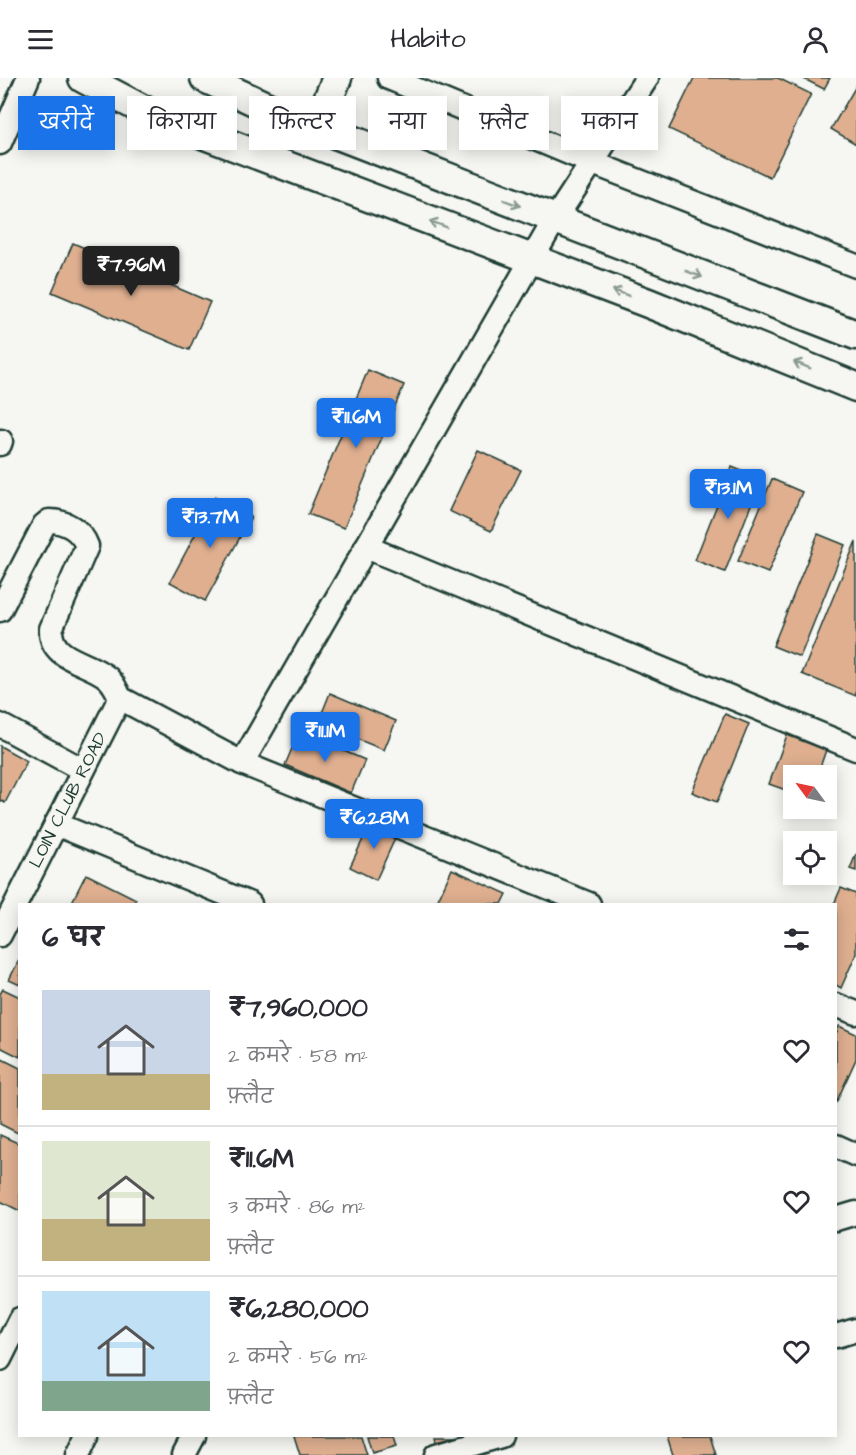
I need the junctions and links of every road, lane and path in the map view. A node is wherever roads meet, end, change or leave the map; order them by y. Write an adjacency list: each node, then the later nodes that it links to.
1 (28, 78): 10 (street)
2 (205, 78): 7 (street)
3 (337, 78): 9 (street)
4 (389, 78): 12 (street)
5 (647, 78): 12 (street)
6 (94, 80): 14 (street, one-way to 6)
7 (247, 87): 8 (street)
8 (263, 96)
9 (329, 96)
10 (0, 142)
11 (356, 142): 13 (street, one-way to 13)
12 (593, 163): 13 (street); 15 (street)
13 (555, 219): 14 (street); 16 (street, one-way to 16)
14 (532, 259): 17 (street, one-way to 14); 18 (street)
15 (856, 266)
16 (856, 335)
17 (856, 387)
18 (366, 548): 22 (street); 23 (street)
19 (0, 610): 20 (street)
20 (120, 698): 23 (street); 24 (street, LOIN CLUB ROAD)
21 (0, 725): 24 (street)
22 (856, 749)
23 (242, 763): 28 (street)
24 (83, 770): 25 (street, LOIN CLUB ROAD)
25 (56, 824): 26 (street, LOIN CLUB ROAD); 27 (street)
26 (19, 903)
27 (248, 903)
28 (587, 903)
29 (18, 906): 30 (street, LOIN CLUB ROAD)
30 (10, 923)
31 (837, 1005): 32 (street)
32 (856, 1013)
33 (837, 1146): 34 (street)
34 (856, 1155)
35 (856, 1213): 36 (street)
36 (837, 1219)
37 (18, 1323): 40 (street)
38 (856, 1330): 39 (street)
39 (837, 1336)
40 (0, 1359)
41 (87, 1437): 44 (street)
42 (193, 1437): 45 (street)
43 (498, 1437): 46 (street)
44 (78, 1455)
45 (184, 1455)
46 (436, 1455)

